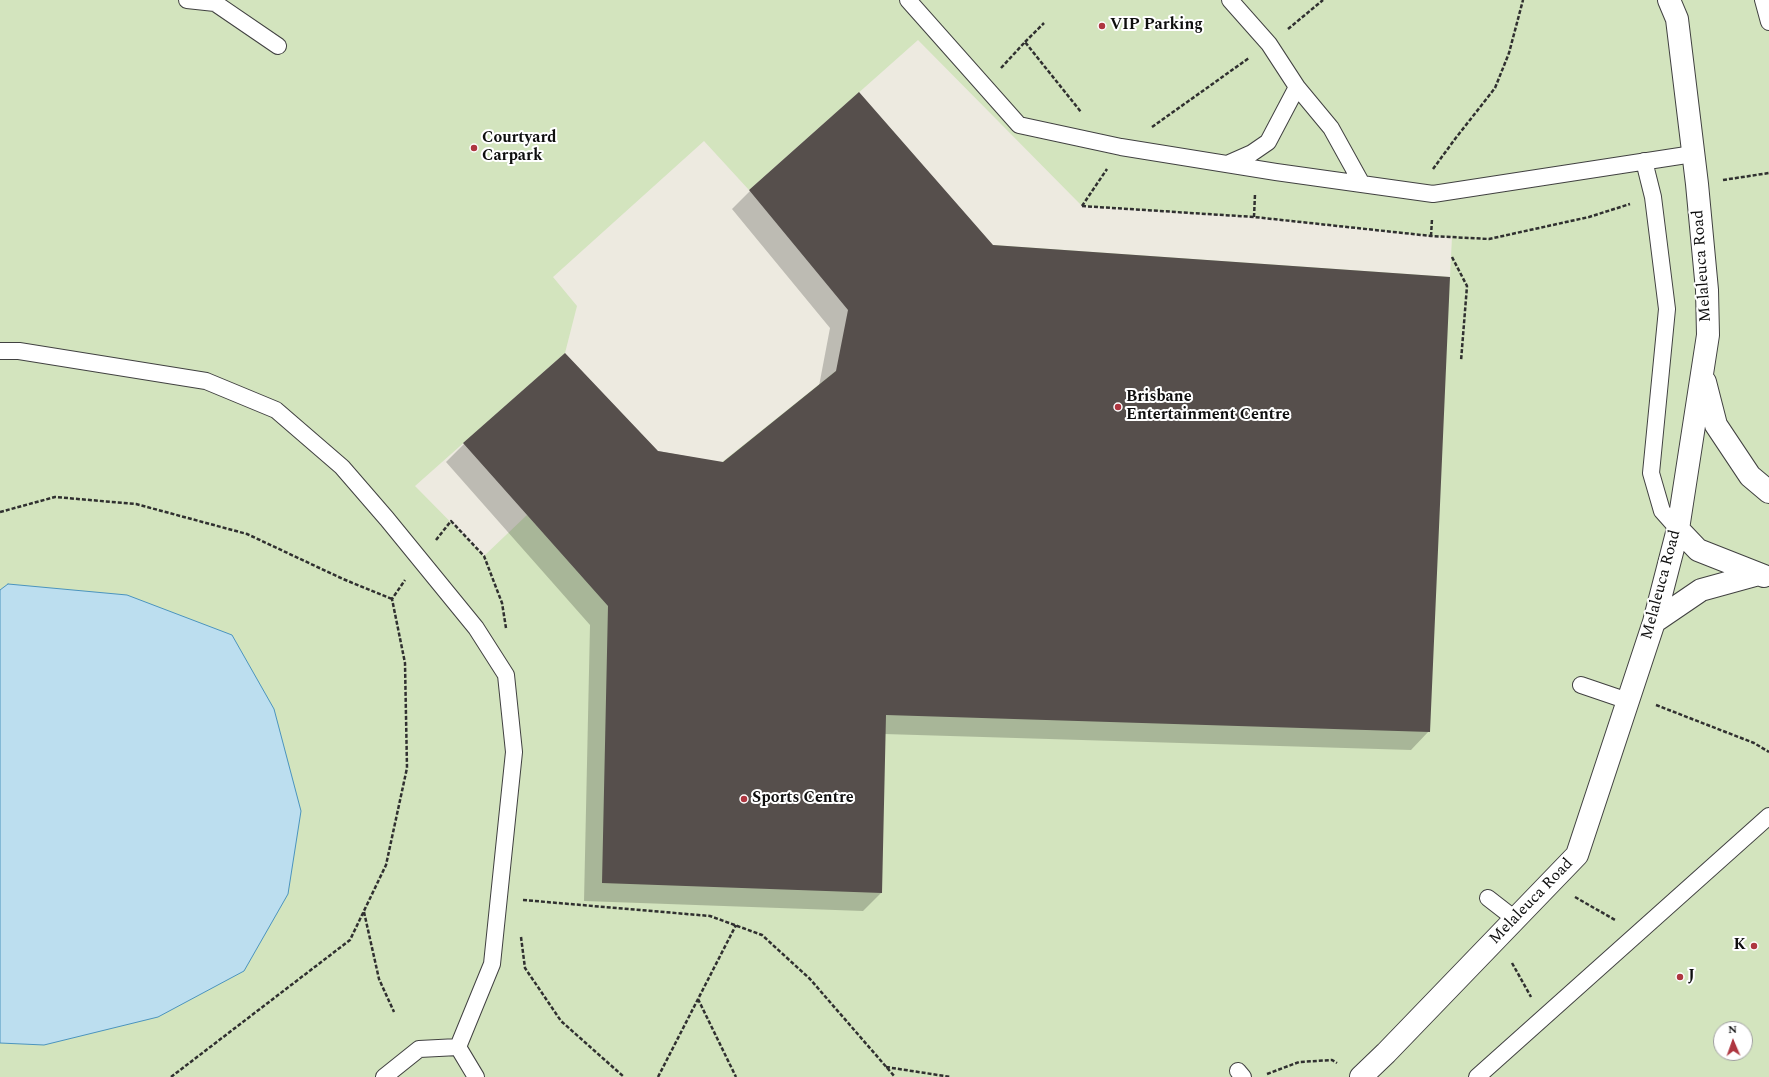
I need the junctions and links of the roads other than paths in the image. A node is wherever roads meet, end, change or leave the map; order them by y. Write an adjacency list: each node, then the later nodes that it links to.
1 (187, 0): 7 (lane)
2 (908, 0): 11 (lane)
3 (1230, 0): 8 (lane)
4 (1669, 0): 9 (street, Melaleuca Road)
5 (1762, 0): 6 (lane)
6 (1769, 22)
7 (278, 46)
8 (1297, 87): 11 (lane); 12 (lane)
9 (1693, 154): 10 (lane); 14 (street, Melaleuca Road)
10 (1644, 161): 12 (lane); 16 (lane)
11 (1227, 164): 12 (lane)
12 (1362, 184)
13 (0, 351): 24 (lane)
14 (1703, 372): 15 (street); 16 (street, Melaleuca Road)
15 (1769, 492)
16 (1678, 529): 17 (street); 18 (street, Melaleuca Road)
17 (1764, 576): 18 (street)
18 (1654, 622): 20 (street, Melaleuca Road)
19 (1581, 684): 20 (lane)
20 (1628, 700): 23 (street, Melaleuca Road)
21 (1769, 816): 28 (lane)
22 (1488, 898): 23 (lane)
23 (1515, 919): 27 (street, Melaleuca Road)
24 (458, 1047): 25 (lane); 26 (lane)
25 (384, 1077)
26 (476, 1077)
27 (1361, 1077)
28 (1477, 1077)

